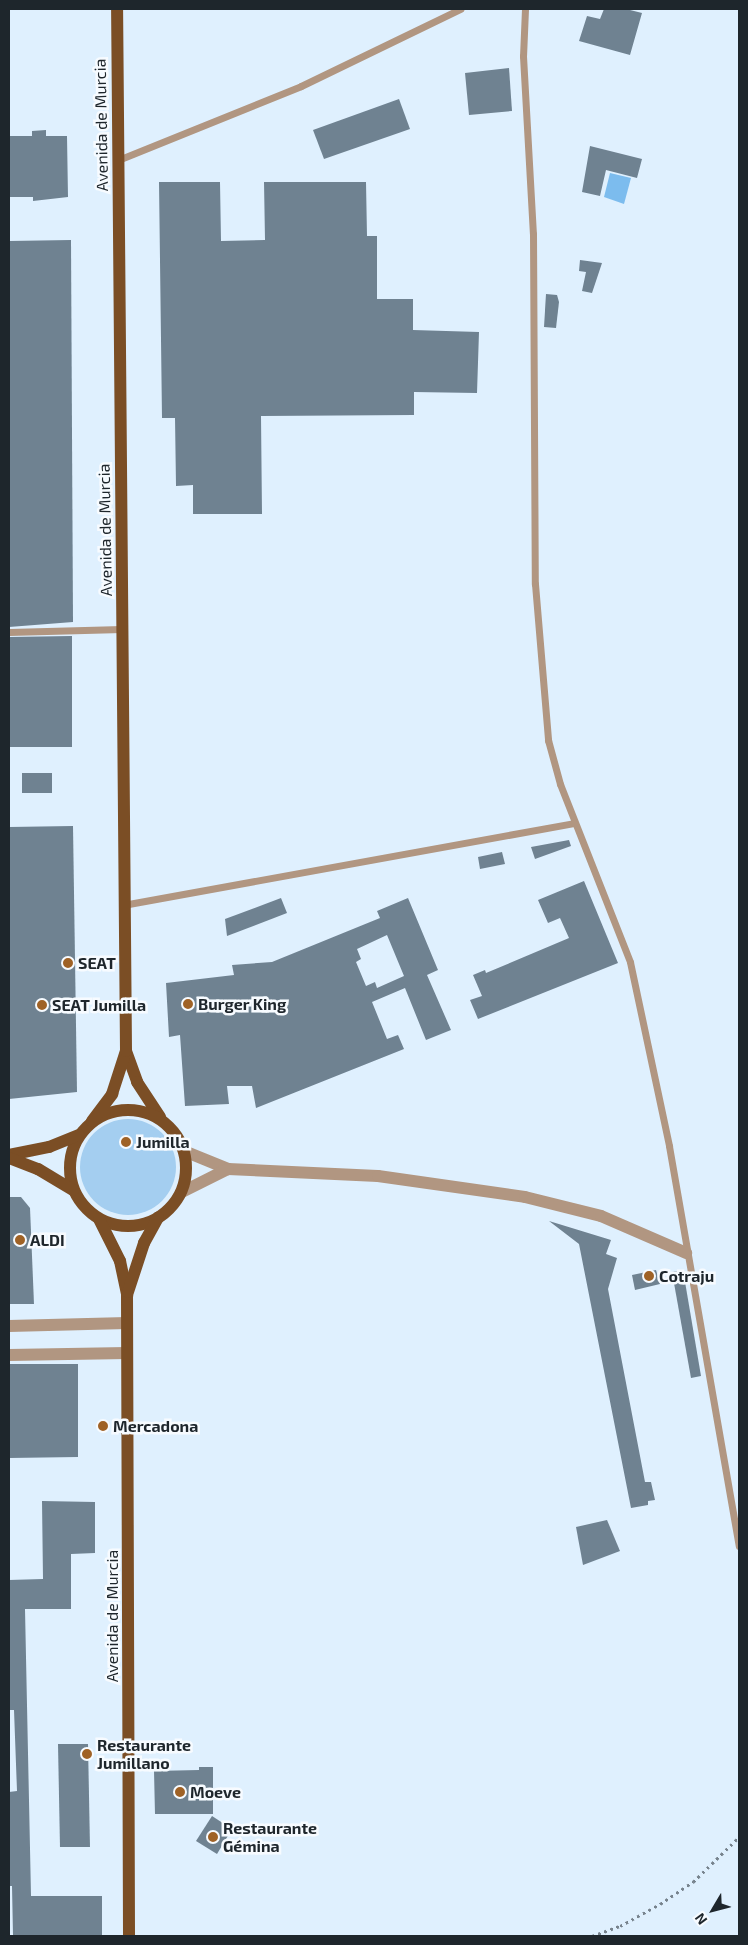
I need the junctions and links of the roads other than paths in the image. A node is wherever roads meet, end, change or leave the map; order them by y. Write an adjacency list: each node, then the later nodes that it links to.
1 (116, 9): 4 (main road, Avenida de Murcia)
2 (460, 9): 4 (lane)
3 (525, 9): 7 (lane)
4 (118, 160): 5 (main road, Avenida de Murcia)
5 (122, 628): 6 (lane); 8 (main road, Avenida de Murcia)
6 (9, 632)
7 (574, 823): 8 (lane); 20 (lane)
8 (123, 905): 9 (main road, Avenida de Murcia)
9 (126, 1051): 10 (main road, Avenida de Murcia); 11 (main road, Avenida de Murcia)
10 (92, 1121): 11 (main road); 12 (main road)
11 (166, 1124): 13 (main road)
12 (79, 1135): 14 (main road); 16 (main road)
13 (184, 1152): 15 (street); 17 (main road)
14 (9, 1157): 16 (main road)
15 (228, 1169): 17 (street); 20 (street)
16 (73, 1190): 19 (main road)
17 (182, 1192): 18 (main road)
18 (158, 1218): 19 (main road); 21 (main road, Avenida de Murcia)
19 (99, 1220): 21 (main road, Avenida de Murcia)
20 (686, 1253): 26 (lane)
21 (127, 1295): 22 (main road, Avenida de Murcia)
22 (128, 1324): 23 (street); 24 (main road, Avenida de Murcia)
23 (9, 1326)
24 (127, 1353): 25 (street); 27 (main road, Avenida de Murcia)
25 (9, 1355)
26 (739, 1546)
27 (129, 1936)

